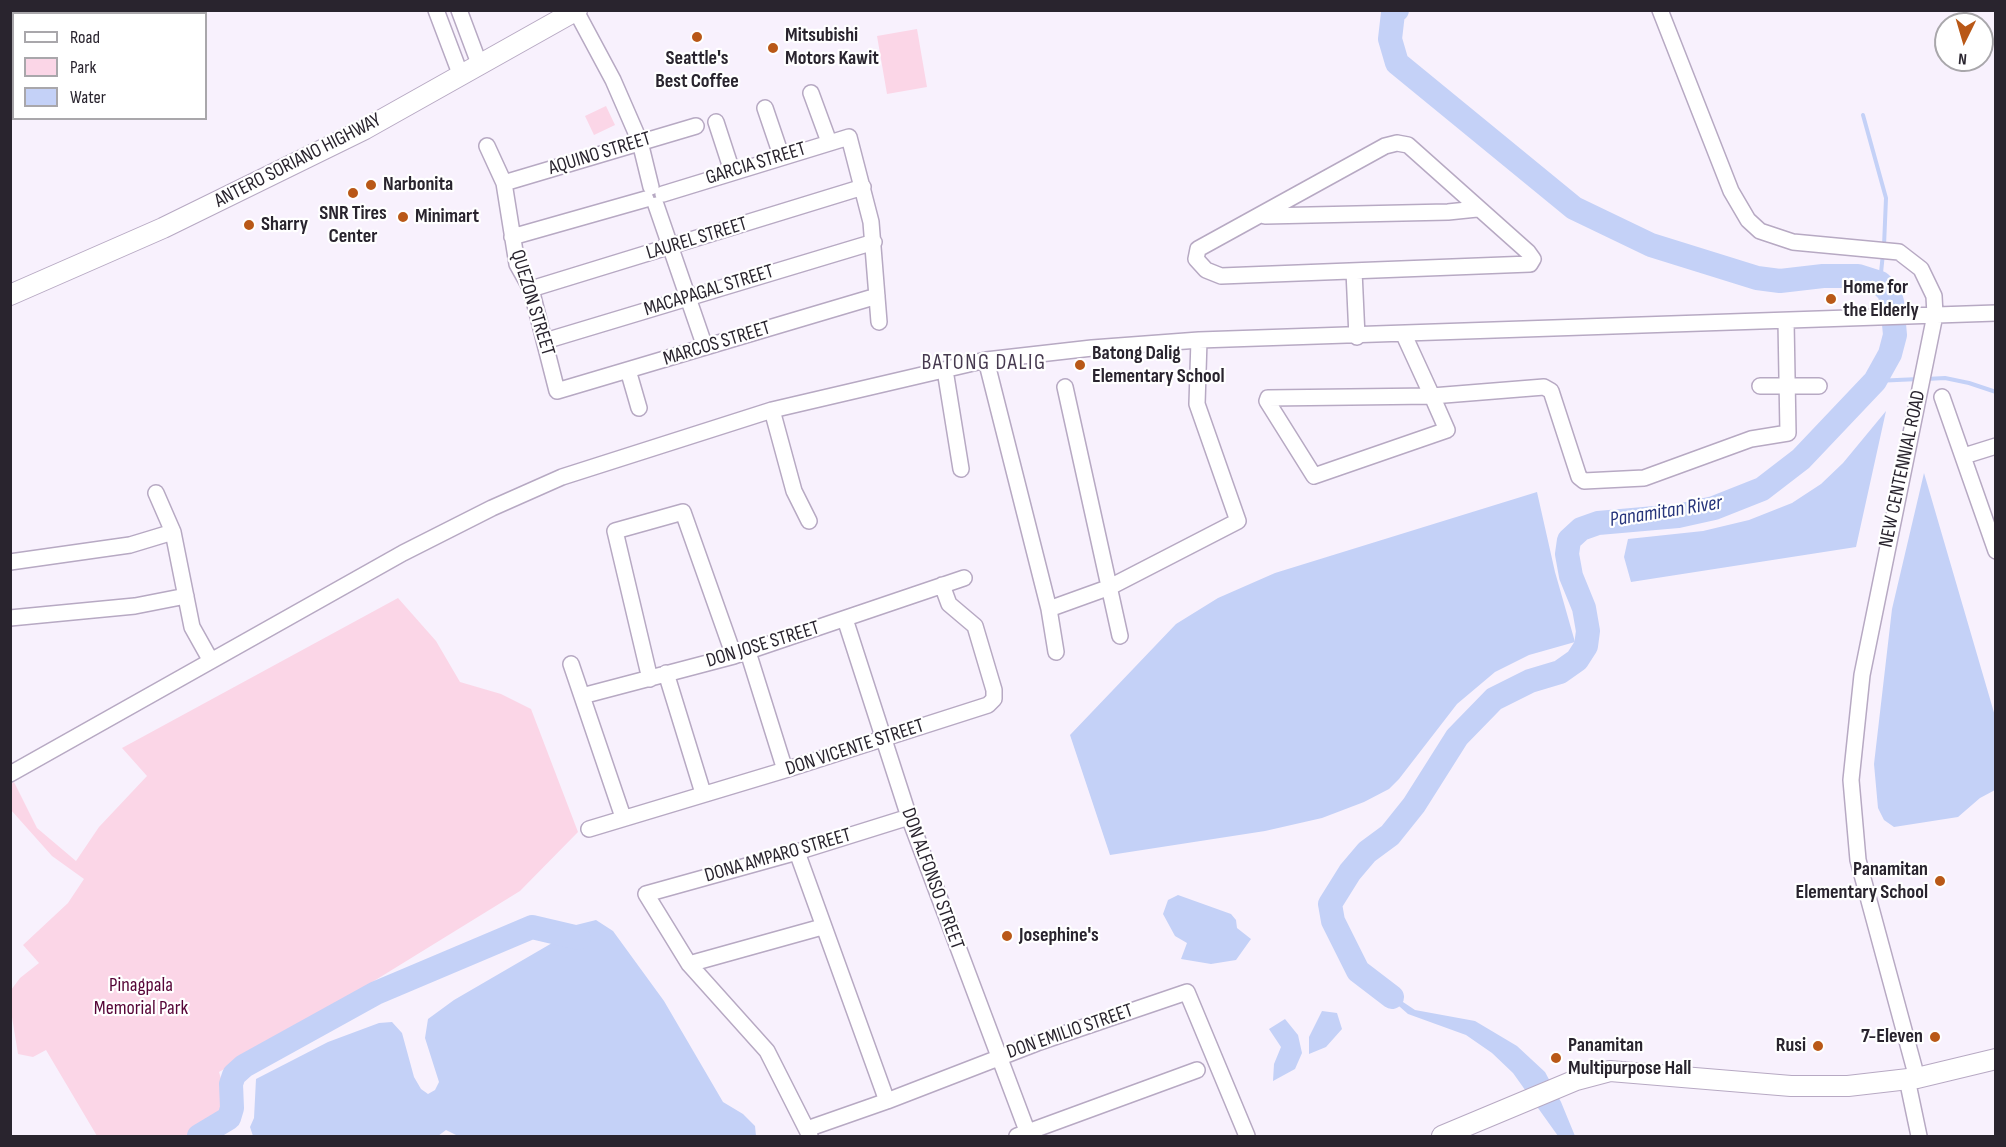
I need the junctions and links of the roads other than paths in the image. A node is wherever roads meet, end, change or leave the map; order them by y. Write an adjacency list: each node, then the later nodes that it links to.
1 (436, 10): 6 (street)
2 (459, 10): 5 (street)
3 (1660, 10): 30 (street, NEW CENTENNIAL ROAD)
4 (576, 11): 5 (main road, ANTERO SORIANO HIGHWAY); 11 (street)
5 (480, 66): 6 (main road, ANTERO SORIANO HIGHWAY)
6 (461, 75): 26 (main road, ANTERO SORIANO HIGHWAY)
7 (811, 93): 12 (street)
8 (765, 108): 14 (street)
9 (716, 122): 15 (street)
10 (696, 126): 11 (street, AQUINO STREET)
11 (640, 142): 16 (street, AQUINO STREET); 18 (street)
12 (829, 142): 14 (street, GARCIA STREET); 17 (street, GARCIA STREET)
13 (487, 146): 16 (street, QUEZON STREET)
14 (781, 155): 15 (street, GARCIA STREET)
15 (732, 171): 18 (street, GARCIA STREET)
16 (504, 183): 21 (street, QUEZON STREET)
17 (863, 187): 22 (street); 23 (street, LAUREL STREET)
18 (654, 196): 21 (street, GARCIA STREET); 23 (street)
19 (1477, 208): 20 (street); 20 (street); 24 (street)
20 (1262, 216): 24 (street)
21 (512, 237): 25 (street, QUEZON STREET)
22 (874, 242): 27 (street); 28 (street, MACAPAGAL STREET)
23 (671, 247): 25 (street, LAUREL STREET); 28 (street)
24 (1354, 271): 34 (street)
25 (531, 289): 36 (street, QUEZON STREET)
26 (10, 295)
27 (877, 296): 32 (street); 37 (street, MARCOS STREET)
28 (688, 297): 36 (street, MACAPAGAL STREET); 37 (street)
29 (1995, 313): 30 (street)
30 (1935, 315): 31 (street); 86 (street, NEW CENTENNIAL ROAD)
31 (1786, 321): 33 (street); 42 (street)
32 (879, 322)
33 (1404, 335): 34 (street); 46 (street)
34 (1357, 337): 35 (street)
35 (1199, 340): 38 (street); 60 (street)
36 (545, 341): 45 (street, QUEZON STREET)
37 (705, 347): 39 (street, MARCOS STREET)
38 (986, 360): 40 (street); 62 (street)
39 (628, 370): 45 (street, MARCOS STREET); 48 (street)
40 (945, 370): 49 (street); 52 (street)
41 (1760, 386): 42 (street)
42 (1787, 386): 43 (street); 46 (street)
43 (1819, 386)
44 (1065, 387): 60 (street)
45 (557, 391)
46 (1432, 396): 46 (street)
47 (1942, 397): 51 (street)
48 (639, 408)
49 (772, 410): 54 (street); 68 (street)
50 (1995, 446): 51 (street)
51 (1964, 456): 56 (street)
52 (961, 469)
53 (156, 493): 55 (street)
54 (809, 521)
55 (173, 532): 57 (street); 61 (street)
56 (1995, 551)
57 (10, 562)
58 (964, 578): 59 (street, DON JOSE STREET)
59 (942, 585): 64 (street, DON JOSE STREET); 73 (street, DON VICENTE STREET)
60 (1110, 587): 62 (street); 65 (street)
61 (186, 596): 63 (street); 68 (street)
62 (1049, 609): 66 (street)
63 (10, 618)
64 (845, 619): 67 (street, DON JOSE STREET); 73 (street, DON ALFONSO STREET)
65 (1120, 636)
66 (1056, 652)
67 (741, 654): 70 (street, DON JOSE STREET); 71 (street); 74 (street)
68 (211, 661): 75 (street)
69 (571, 664): 72 (street)
70 (666, 673): 71 (street, DON JOSE STREET); 76 (street)
71 (650, 679): 72 (street, DON JOSE STREET)
72 (582, 696): 77 (street)
73 (885, 738): 74 (street, DON VICENTE STREET); 78 (street, DON ALFONSO STREET)
74 (785, 770): 76 (street, DON VICENTE STREET)
75 (10, 774)
76 (704, 793): 77 (street, DON VICENTE STREET)
77 (623, 817): 79 (street, DON VICENTE STREET)
78 (909, 817): 80 (street, DONA AMPARO STREET); 83 (street, DON ALFONSO STREET)
79 (589, 829)
80 (797, 852): 81 (street); 82 (street, DONA AMPARO STREET)
81 (822, 927): 82 (street); 87 (street)
82 (689, 964): 88 (street)
83 (998, 1058): 87 (street, DON EMILIO STREET); 89 (street, DON ALFONSO STREET); 90 (street, DON EMILIO STREET)
84 (1995, 1059): 86 (main road)
85 (1197, 1070): 89 (street)
86 (1912, 1078): 91 (main road); 92 (street, NEW CENTENNIAL ROAD)
87 (887, 1101): 88 (street, DON EMILIO STREET)
88 (808, 1133)
89 (1024, 1135)
90 (1246, 1137)
91 (1442, 1137)
92 (1919, 1137)

